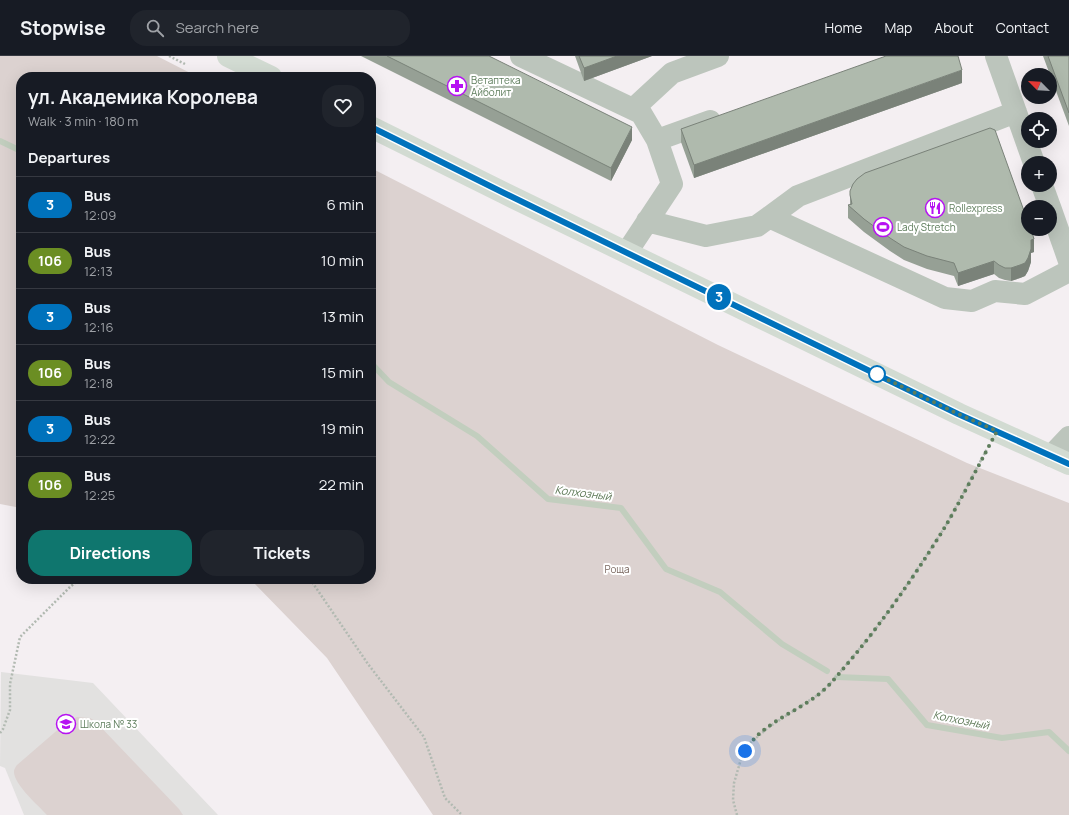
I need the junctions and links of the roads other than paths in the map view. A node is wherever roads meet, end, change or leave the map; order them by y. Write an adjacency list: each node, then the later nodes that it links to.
1 (228, 56): 5 (main road)
2 (521, 56): 6 (street)
3 (718, 56): 6 (street)
4 (996, 56): 7 (street)
5 (261, 72)
6 (633, 109): 10 (street)
7 (1016, 112): 11 (street); 12 (street)
8 (730, 114): 10 (street)
9 (376, 129): 15 (main road)
10 (657, 140): 13 (street)
11 (1032, 156)
12 (769, 217): 13 (street); 17 (street)
13 (647, 221): 15 (street)
14 (1057, 227): 16 (street)
15 (627, 252): 19 (main road)
16 (1069, 261)
17 (1069, 270)
18 (1069, 436): 19 (street)
19 (1060, 460)

